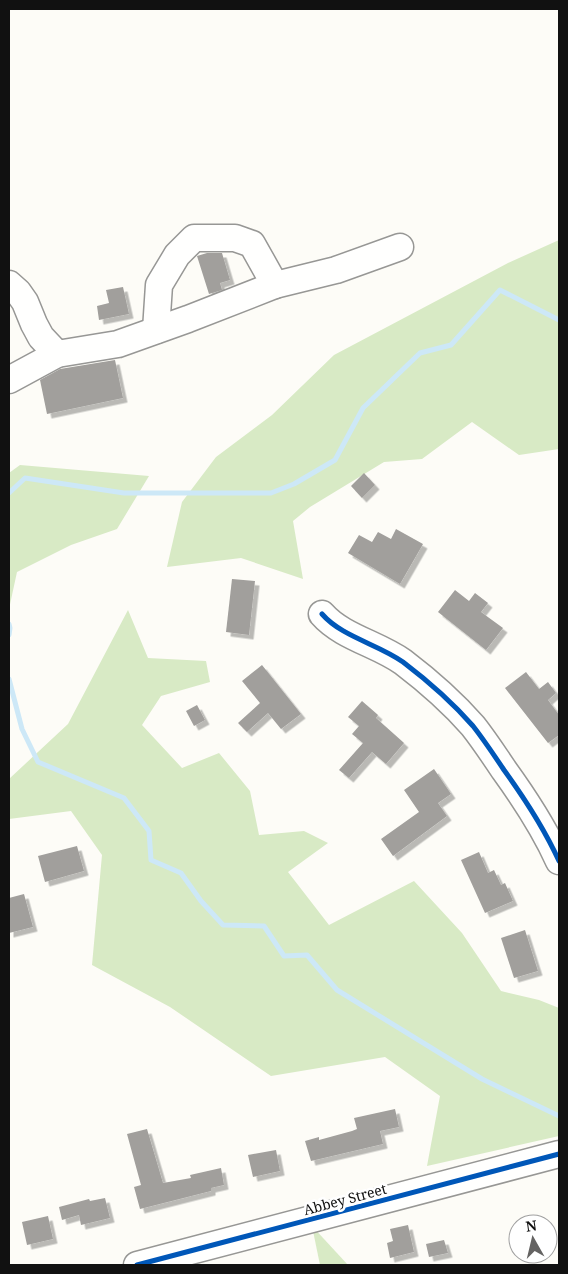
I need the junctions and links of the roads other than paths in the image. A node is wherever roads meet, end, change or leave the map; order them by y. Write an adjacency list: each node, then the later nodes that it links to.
1 (400, 247): 3 (street)
2 (9, 284): 5 (street)
3 (274, 285): 4 (street); 4 (street)
4 (156, 330): 5 (street)
5 (57, 354): 6 (street)
6 (9, 380)
7 (322, 614): 8 (street)
8 (559, 861)
9 (559, 1154): 10 (street, Abbey Street)
10 (147, 1264)

